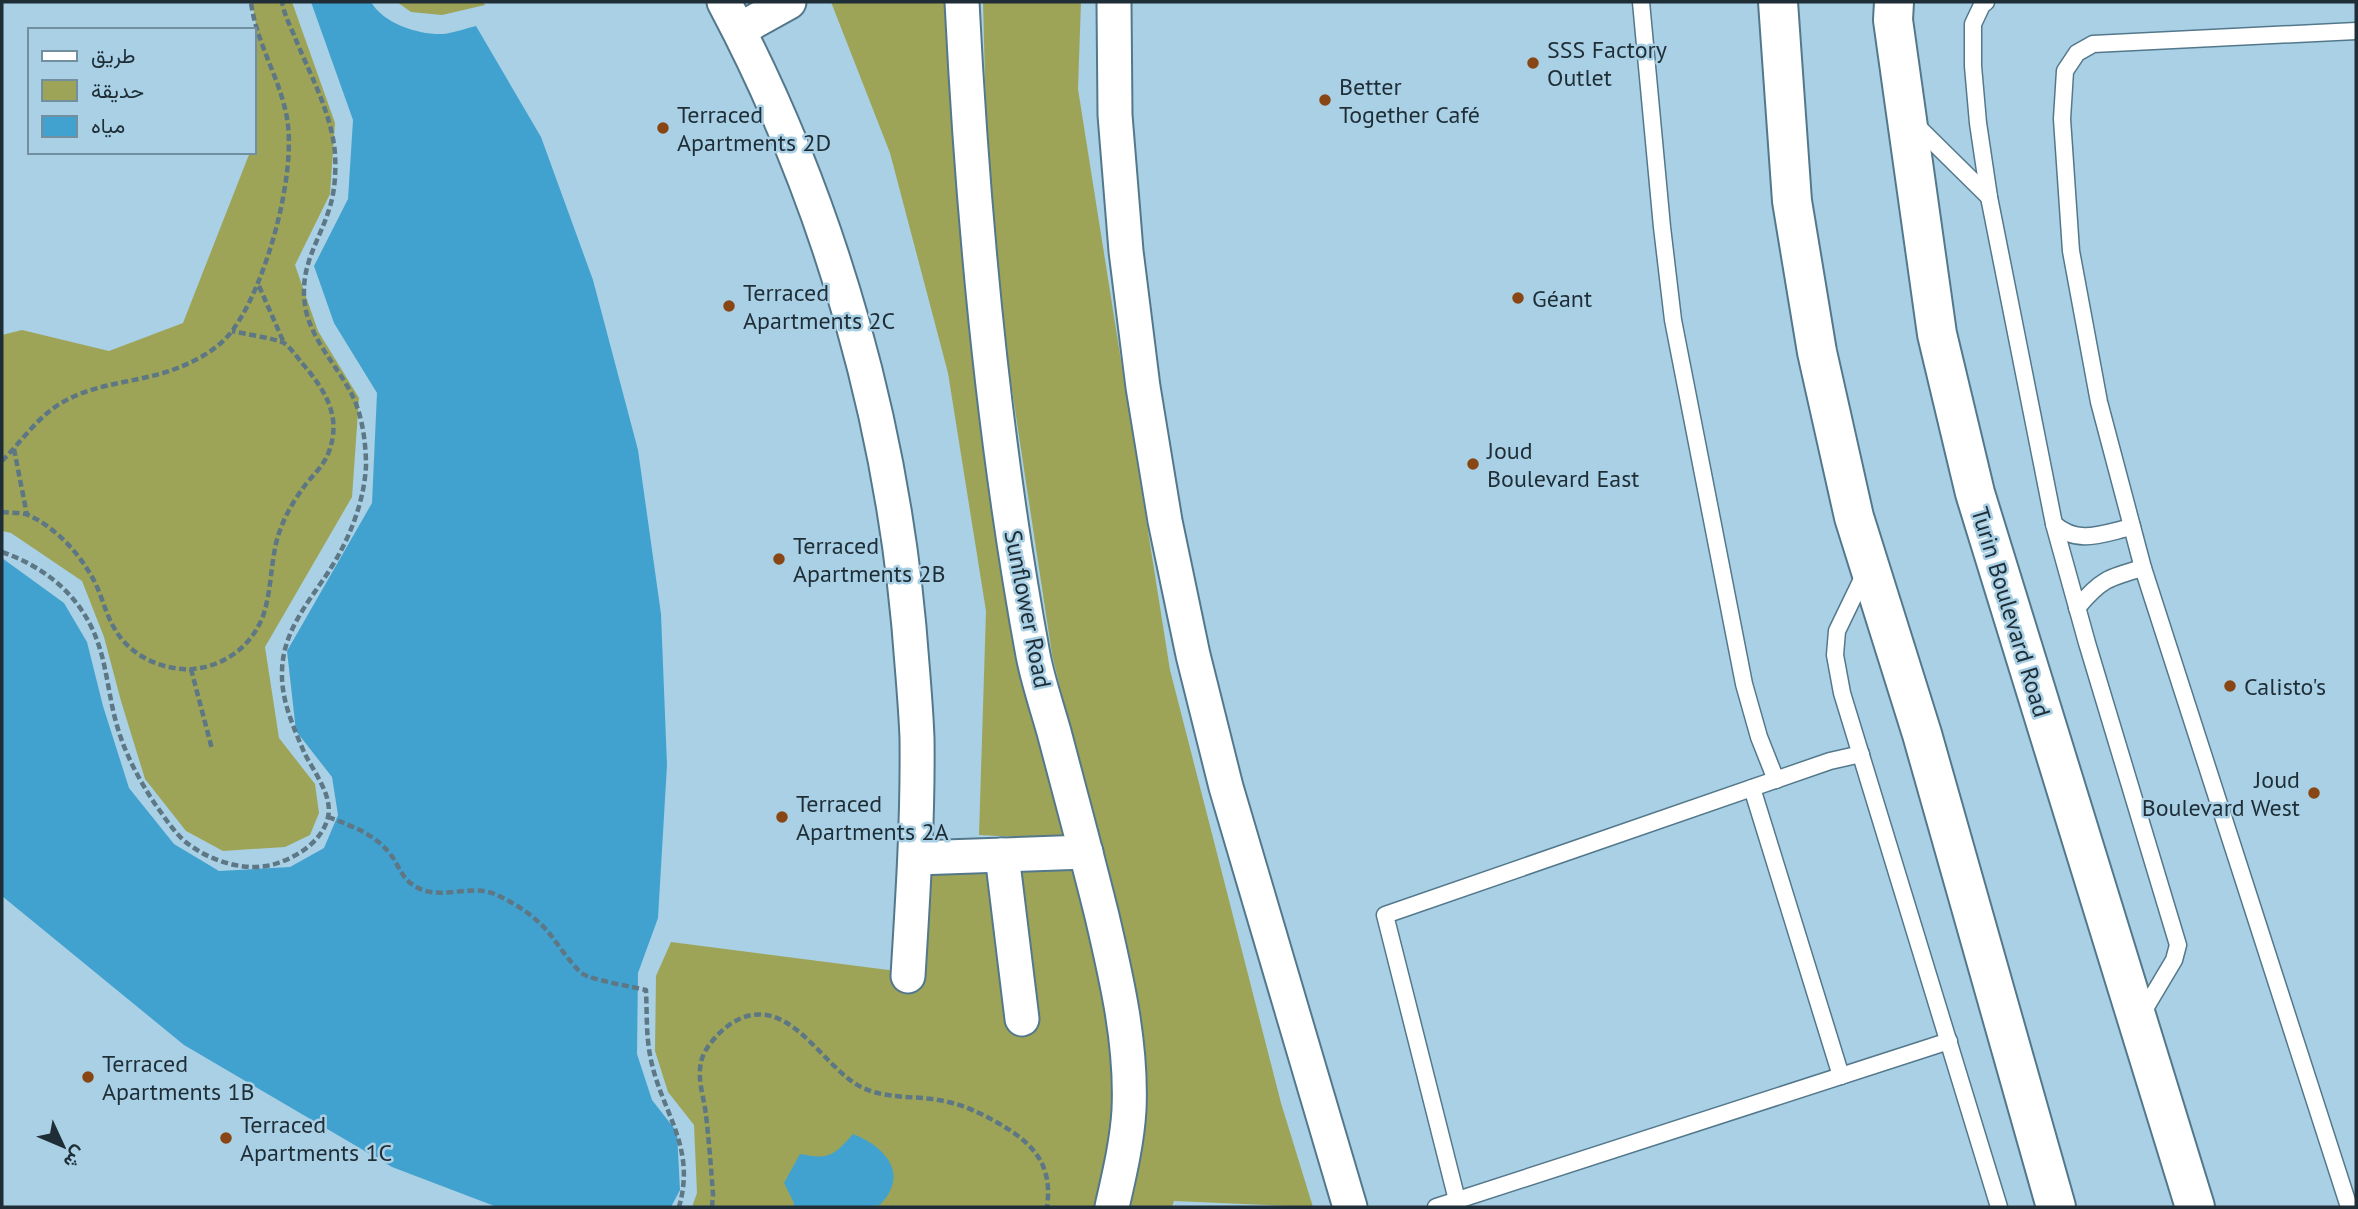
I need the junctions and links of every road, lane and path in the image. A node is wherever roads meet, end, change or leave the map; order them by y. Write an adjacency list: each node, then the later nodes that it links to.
1 (251, 2): 14 (path)
2 (282, 2): 32 (path)
3 (789, 2): 10 (street)
4 (962, 2): 33 (street, Sunflower Road)
5 (1114, 2): 46 (street)
6 (1641, 2): 30 (lane)
7 (1778, 2): 24 (main road)
8 (1894, 2): 12 (main road, Turin Boulevard Road)
9 (1986, 2): 13 (lane)
10 (732, 16): 35 (street)
11 (2356, 31): 22 (lane)
12 (1906, 115): 13 (lane); 38 (main road, Turin Boulevard Road)
13 (1989, 197): 21 (lane)
14 (259, 285): 15 (path); 16 (path)
15 (232, 331): 16 (path); 17 (path)
16 (284, 344): 27 (path)
17 (14, 449): 18 (path); 20 (path)
18 (2, 461)
19 (2, 512): 20 (path)
20 (27, 515): 27 (path)
21 (2054, 524): 22 (lane); 26 (lane)
22 (2133, 527): 25 (lane)
23 (2, 552): 32 (path)
24 (1869, 564): 29 (lane); 49 (main road)
25 (2143, 568): 26 (lane); 51 (lane)
26 (2077, 608): 38 (lane)
27 (191, 669): 28 (path)
28 (212, 749)
29 (1861, 754): 30 (lane); 39 (lane)
30 (1776, 780): 31 (lane)
31 (1752, 788): 40 (lane); 41 (lane)
32 (328, 817): 42 (path)
33 (1086, 852): 34 (street); 45 (street, Sunflower Road)
34 (1002, 855): 35 (street); 37 (street)
35 (916, 858): 36 (street)
36 (908, 976)
37 (1022, 1019)
38 (2137, 1022): 50 (main road, Turin Boulevard Road)
39 (1948, 1041): 40 (lane); 48 (lane)
40 (1841, 1076): 41 (lane)
41 (1458, 1200): 47 (lane)
42 (679, 1207)
43 (712, 1207): 44 (path)
44 (1047, 1207)
45 (1112, 1207)
46 (1350, 1207)
47 (1436, 1207)
48 (1999, 1207)
49 (2056, 1207)
50 (2195, 1207)
51 (2348, 1207)

